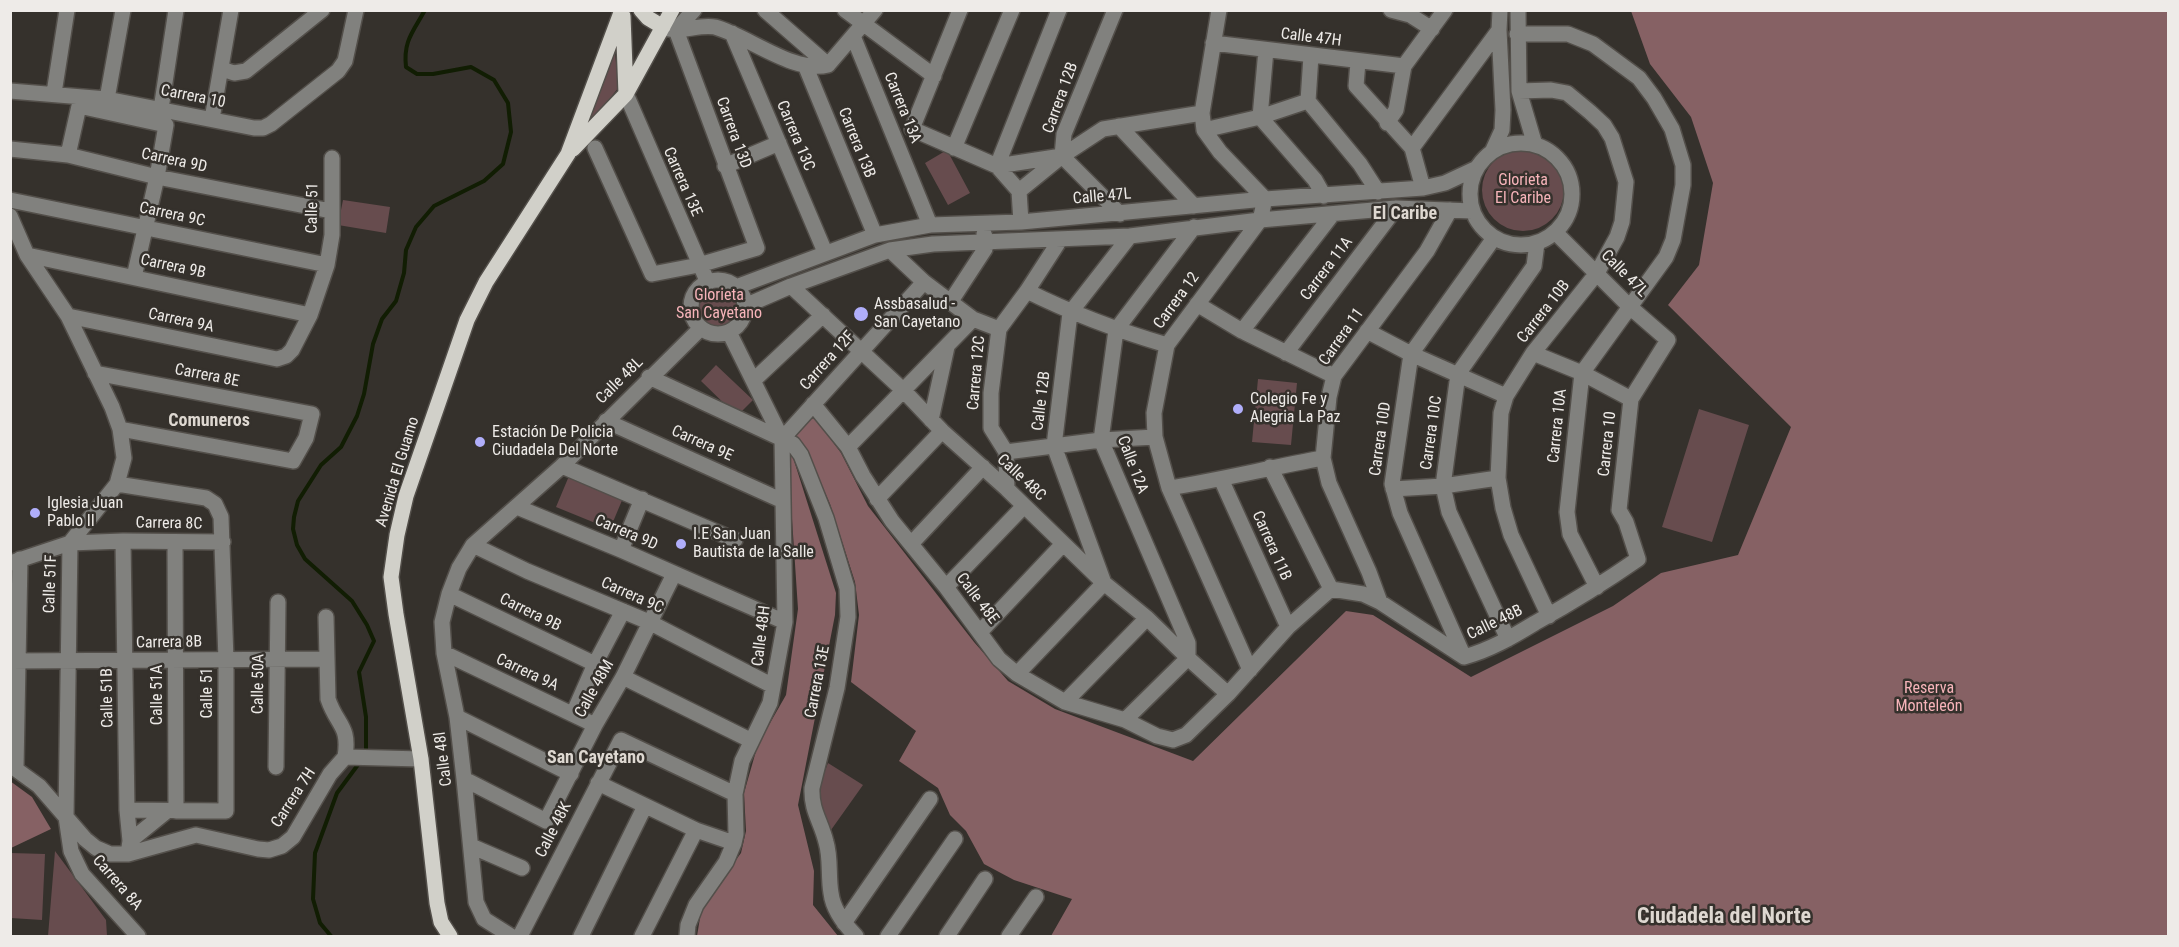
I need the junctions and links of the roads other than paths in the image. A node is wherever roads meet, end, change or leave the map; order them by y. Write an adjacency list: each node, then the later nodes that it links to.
1 (67, 10): 42 (street)
2 (123, 10): 44 (street)
3 (176, 10): 46 (street)
4 (231, 10): 38 (street)
5 (322, 10): 38 (street)
6 (356, 10): 49 (street, Carrera 10)
7 (622, 10): 43 (main road); 60 (main road, Avenida El Guamo)
8 (641, 10): 25 (main road)
9 (672, 10): 25 (main road, Avenida El Guamo)
10 (694, 10): 25 (street)
11 (699, 10): 24 (street)
12 (765, 10): 36 (street)
13 (845, 10): 27 (street)
14 (875, 10): 27 (street)
15 (960, 10): 39 (street)
16 (1012, 10): 56 (street)
17 (1059, 10): 65 (street)
18 (1115, 10): 62 (street, Carrera 12B)
19 (1219, 10): 31 (street)
20 (1391, 10): 26 (street)
21 (1445, 10): 26 (street)
22 (1500, 10): 28 (street)
23 (1518, 10): 30 (street)
24 (712, 26): 25 (street); 29 (street)
25 (670, 29): 43 (main road, Avenida El Guamo); 64 (street, Carrera 13D)
26 (1432, 29): 37 (street)
27 (858, 30): 36 (street); 39 (street); 85 (street, Carrera 13A)
28 (1499, 30): 57 (street); 59 (street)
29 (732, 33): 35 (street); 53 (street, Carrera 13C)
30 (1517, 34): 41 (street); 110 (street, Carrera 10A)
31 (1213, 43): 32 (street, Calle 47H); 47 (street)
32 (1266, 50): 33 (street, Calle 47H); 48 (street)
33 (1311, 56): 34 (street, Calle 47H); 45 (street)
34 (1358, 62): 37 (street, Calle 47H); 50 (street)
35 (805, 65): 36 (street); 89 (street, Carrera 13B)
36 (828, 65)
37 (1404, 66): 50 (street)
38 (222, 69): 49 (street)
39 (934, 76): 56 (street)
40 (10, 91): 42 (street, Carrera 10)
41 (1519, 91): 54 (street); 100 (street, Carrera 10B)
42 (54, 93): 44 (street, Carrera 10)
43 (626, 94): 60 (main road, Avenida El Guamo); 99 (street, Carrera 13E)
44 (107, 99): 46 (street, Carrera 10)
45 (1308, 101): 48 (street); 70 (street)
46 (161, 109): 49 (street, Carrera 10)
47 (1202, 113): 51 (street); 52 (street)
48 (1260, 117): 52 (street); 71 (street)
49 (212, 119)
50 (1387, 123): 57 (street)
51 (1119, 126): 62 (street); 74 (street)
52 (1203, 130): 72 (street)
53 (779, 143): 64 (street); 96 (street, Carrera 13C)
54 (1535, 145): 59 (street); 88 (street)
55 (595, 148): 99 (street)
56 (954, 148): 65 (street)
57 (1412, 148): 68 (street)
58 (10, 149): 61 (street, Carrera 9D)
59 (1492, 152): 66 (street)
60 (568, 154): 216 (main road, Avenida El Guamo)
61 (68, 155): 67 (street, Carrera 9D); 67 (street)
62 (1062, 156): 65 (street); 69 (street); 79 (street, Carrera 12B)
63 (332, 158): 77 (street, Calle 51)
64 (725, 166): 99 (street, Carrera 13D)
65 (997, 166): 69 (street)
66 (1477, 168): 68 (street, Calle 47L); 78 (street)
67 (157, 177): 77 (street, Carrera 9D); 87 (street)
68 (1423, 188): 70 (street, Calle 47L)
69 (1019, 191): 83 (street)
70 (1378, 192): 71 (street, Calle 47L)
71 (1324, 196): 72 (street, Calle 47L)
72 (1265, 199): 74 (street, Calle 47L); 82 (street, Carrera 12)
73 (10, 200): 87 (street, Carrera 9C)
74 (1194, 206): 79 (street, Calle 47L)
75 (1396, 208): 76 (street); 80 (street); 126 (street, Carrera 11A)
76 (1450, 210): 78 (street); 120 (street, Carrera 11)
77 (331, 211): 98 (street, Calle 51)
78 (1472, 211): 91 (street)
79 (1120, 214): 83 (street, Calle 47L)
80 (1332, 214): 82 (street); 119 (street)
81 (10, 216): 97 (street, Calle 51F)
82 (1260, 220): 86 (street); 108 (street, Carrera 12)
83 (1021, 222): 84 (street, Calle 47L)
84 (980, 223): 85 (street, Calle 47L); 93 (street)
85 (930, 225): 89 (street, Calle 47L)
86 (1194, 227): 90 (street); 118 (street, Calle 12A)
87 (145, 228): 98 (street, Carrera 9C); 101 (street)
88 (1556, 232): 94 (street); 100 (street, Calle 47L)
89 (875, 235): 96 (street, Calle 47L)
90 (1130, 237): 92 (street); 111 (street)
91 (1494, 238): 94 (street); 128 (street, Carrera 10D)
92 (1060, 240): 93 (street); 106 (street, Carrera 12C)
93 (987, 242): 95 (street); 107 (street)
94 (1536, 243): 132 (street, Carrera 10C)
95 (890, 250): 102 (street); 104 (street)
96 (825, 252): 105 (street, Calle 47L)
97 (27, 255): 101 (street, Carrera 9B); 114 (street, Calle 51F)
98 (327, 265): 112 (street, Calle 51)
99 (699, 265): 103 (street, Carrera 13E)
100 (1597, 273): 110 (street, Calle 47L); 127 (street, Carrera 10B)
101 (134, 277): 112 (street, Carrera 9B)
102 (924, 282): 107 (street); 125 (street, Carrera 12F)
103 (708, 283): 105 (street); 116 (street)
104 (791, 286): 109 (street); 113 (street, Calle 48C)
105 (736, 287): 109 (street)
106 (1028, 291): 111 (street); 117 (street, Carrera 12C)
107 (951, 301): 115 (street)
108 (1197, 304): 119 (street); 123 (street, Carrera 12)
109 (745, 306): 121 (street)
110 (1630, 307): 122 (street, Calle 47L); 131 (street, Carrera 10A)
111 (1071, 313): 118 (street); 146 (street, Calle 12B)
112 (310, 315): 129 (street, Calle 51)
113 (823, 315): 125 (street, Calle 48C); 135 (street)
114 (68, 316): 129 (street, Carrera 9A); 130 (street, Calle 51F)
115 (973, 320): 117 (street); 124 (street, Carrera 12C)
116 (701, 328): 121 (street); 134 (street, Calle 48L)
117 (999, 329): 148 (street, Carrera 12C)
118 (1116, 330): 123 (street); 145 (street, Calle 12A)
119 (1242, 331): 126 (street)
120 (1367, 331): 128 (street); 133 (street, Carrera 11)
121 (729, 332): 135 (street, Calle 48H)
122 (1668, 340): 138 (street, Carrera 10)
123 (1167, 345): 143 (street, Carrera 12)
124 (947, 347): 136 (street, Carrera 12C); 141 (street)
125 (862, 351): 136 (street, Calle 48C); 139 (street, Carrera 12F)
126 (1286, 353): 133 (street)
127 (1533, 353): 131 (street); 137 (street, Carrera 10B)
128 (1411, 354): 132 (street); 159 (street, Carrera 10D)
129 (286, 356)
130 (95, 373): 142 (street, Calle 51F); 142 (street, Carrera 8E)
131 (1582, 373): 138 (street); 179 (street, Carrera 10A)
132 (1458, 374): 137 (street); 156 (street, Carrera 10C)
133 (1334, 376): 149 (street, Carrera 11)
134 (650, 377): 140 (street, Calle 48L); 144 (street)
135 (754, 380): 144 (street, Calle 48H)
136 (904, 391): 141 (street, Calle 48C); 147 (street, Carrera 12C)
137 (1506, 396): 153 (street, Carrera 10B)
138 (1631, 399): 174 (street, Carrera 10)
139 (813, 404): 144 (street, Carrera 12F); 147 (street, Calle 48E)
140 (606, 421): 150 (street, Calle 48L); 162 (street, Carrera 9E)
141 (936, 425): 151 (street, Calle 48C); 161 (street)
142 (120, 429): 155 (street, Calle 51F)
143 (1155, 437): 145 (street); 157 (street, Carrera 12)
144 (783, 439): 162 (street, Calle 48H); 236 (street, Carrera 13E)
145 (1101, 440): 146 (street); 195 (street, Calle 12A)
146 (1054, 446): 148 (street); 177 (street, Calle 12B)
147 (848, 447): 161 (street, Calle 48E)
148 (1006, 452): 158 (street, Carrera 12C)
149 (1323, 458): 152 (street); 183 (street, Carrera 11)
150 (562, 466): 160 (street); 164 (street, Calle 48L)
151 (983, 467): 158 (street, Calle 48C); 170 (street)
152 (1270, 467): 154 (street); 180 (street)
153 (1498, 478): 156 (street); 185 (street, Carrera 10B)
154 (1221, 480): 157 (street); 190 (street, Carrera 11B)
155 (117, 484): 167 (street, Calle 51); 168 (street, Calle 51F)
156 (1443, 486): 159 (street); 192 (street, Carrera 10C)
157 (1169, 488): 204 (street, Carrera 12)
158 (1007, 489): 163 (street, Calle 48C)
159 (1393, 489): 194 (street, Carrera 10D)
160 (642, 499): 165 (street); 173 (street)
161 (877, 499): 170 (street, Calle 48E)
162 (783, 501): 189 (street, Calle 48H)
163 (1024, 506): 171 (street, Calle 48C); 178 (street)
164 (517, 507): 172 (street, Calle 48L); 173 (street, Carrera 9D)
165 (735, 540)
166 (123, 541): 168 (street, Carrera 8C); 169 (street, Carrera 8C); 202 (street, Calle 51B)
167 (223, 542): 169 (street, Carrera 8C); 199 (street, Calle 51)
168 (70, 543): 175 (street, Carrera 8C); 197 (street, Calle 51F)
169 (175, 543): 198 (street, Calle 51A)
170 (911, 544): 178 (street, Calle 48E)
171 (1064, 544): 177 (street, Calle 48C); 191 (street)
172 (473, 545): 181 (street, Calle 48L); 184 (street, Carrera 9C)
173 (621, 550): 176 (street, Carrera 9D)
174 (1638, 559): 179 (street, Calle 48B)
175 (15, 561): 201 (street)
176 (674, 574): 188 (street, Calle 48M); 189 (street, Carrera 9D)
177 (1104, 583): 187 (street, Calle 48C); 205 (street)
178 (946, 587): 191 (street, Calle 48E)
179 (1597, 587): 185 (street, Calle 48B)
180 (1331, 589): 183 (street, Calle 48B); 190 (street)
181 (449, 594): 193 (street, Calle 48l); 203 (street, Carrera 9B)
182 (278, 602): 200 (street, Calle 50A)
183 (1380, 602): 194 (street, Calle 48B)
184 (623, 611): 188 (street, Carrera 9C); 203 (street)
185 (1549, 616): 192 (street, Calle 48B)
186 (327, 618): 196 (street)
187 (1147, 618): 195 (street, Calle 48C); 209 (street)
188 (649, 622): 206 (street, Calle 48M); 207 (street, Carrera 9C)
189 (785, 622): 207 (street, Calle 48H)
190 (1288, 627): 204 (street)
191 (980, 632): 205 (street, Calle 48E)
192 (1508, 639): 194 (street, Calle 48B)
193 (444, 653): 210 (street, Carrera 9A); 211 (street, Calle 48l)
194 (1464, 657)
195 (1188, 658): 208 (street, Calle 48C); 212 (street)
196 (327, 659): 200 (street, Carrera 8B); 215 (street)
197 (67, 660): 201 (street, Carrera 8B); 202 (street, Carrera 8B); 227 (street, Calle 51F)
198 (176, 660): 199 (street, Carrera 8B); 202 (street, Carrera 8B); 226 (street, Calle 51A)
199 (226, 660): 200 (street, Carrera 8B); 226 (street, Calle 51)
200 (278, 660): 218 (street, Calle 50A)
201 (14, 661): 217 (street)
202 (126, 661): 225 (street, Calle 51B)
203 (595, 664): 210 (street)
204 (1250, 670): 208 (street)
205 (1017, 674): 209 (street, Calle 48E)
206 (623, 677): 213 (street, Calle 48M); 214 (street)
207 (773, 686): 214 (street, Calle 48H)
208 (1228, 694): 212 (street, Calle 48E)
209 (1065, 702): 212 (street, Calle 48E)
210 (573, 714): 213 (street, Carrera 9A)
211 (457, 717): 219 (street); 220 (street, Calle 48l)
212 (1125, 720)
213 (595, 725): 219 (street, Calle 48M)
214 (750, 740): 222 (street, Calle 48H)
215 (351, 757): 216 (street); 232 (street, Carrera 7H)
216 (421, 759): 238 (main road, Avenida El Guamo)
217 (13, 766): 227 (street, Carrera 8A)
218 (276, 767)
219 (571, 774): 220 (street, Calle 48M)
220 (464, 779): 231 (street, Calle 48l)
221 (598, 783): 222 (street, Calle 48K); 224 (street); 240 (street, Calle 48K)
222 (735, 794): 230 (street, Calle 48H)
223 (930, 799): 236 (street)
224 (645, 806): 228 (street); 241 (street)
225 (127, 810): 226 (street); 232 (street, Calle 51B)
226 (172, 811): 232 (street)
227 (66, 817): 232 (street, Carrera 8A); 237 (street, Carrera 8A)
228 (696, 830): 230 (street); 242 (street)
229 (955, 839): 245 (street)
230 (734, 843): 243 (street, Calle 48H)
231 (471, 846): 233 (street); 239 (street, Calle 48l)
232 (129, 847)
233 (522, 868)
234 (985, 879): 246 (street)
235 (1036, 897): 247 (street)
236 (844, 923): 244 (street, Carrera 13E)
237 (138, 936)
238 (450, 936)
239 (511, 936)
240 (520, 936)
241 (581, 936)
242 (642, 936)
243 (687, 936)
244 (856, 936)
245 (888, 936)
246 (946, 936)
247 (1010, 936)

